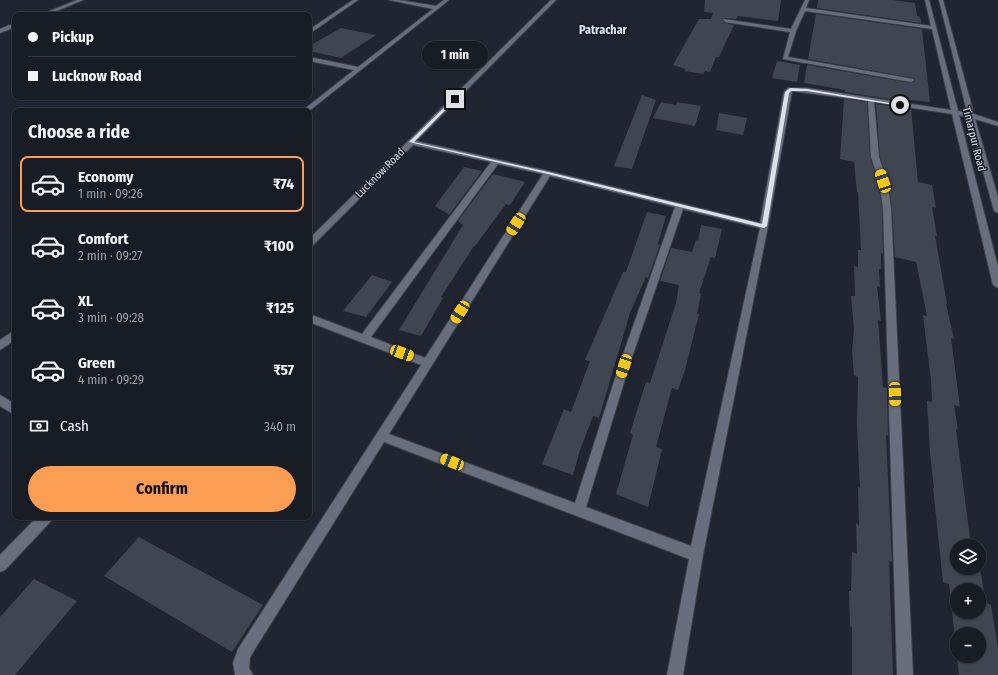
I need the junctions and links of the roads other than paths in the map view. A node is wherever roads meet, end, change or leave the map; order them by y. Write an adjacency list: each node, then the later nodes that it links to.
1 (81, 0): 11 (street)
2 (356, 0): 15 (street)
3 (391, 0): 9 (street)
4 (447, 0): 9 (street)
5 (554, 0): 26 (street, Lucknow Road)
6 (807, 0): 10 (street)
7 (928, 0): 14 (street, Timarpur Road)
8 (941, 0): 24 (street, Timarpur Road)
9 (438, 8): 19 (street)
10 (802, 9): 14 (street); 17 (street)
11 (50, 12)
12 (724, 20): 17 (street)
13 (12, 26): 16 (street)
14 (935, 28): 23 (street, Timarpur Road)
15 (312, 30)
16 (0, 31)
17 (793, 31): 20 (street)
18 (312, 60): 19 (street)
19 (359, 69): 22 (street)
20 (911, 80)
21 (872, 100): 23 (street); 31 (street); 48 (street)
22 (309, 108)
23 (956, 113): 24 (street); 33 (street, Timarpur Road)
24 (971, 115): 25 (street); 30 (street, Timarpur Road)
25 (998, 124)
26 (411, 142): 27 (street); 32 (street, Lucknow Road)
27 (496, 162): 28 (street); 36 (street)
28 (548, 173): 29 (street); 38 (street)
29 (680, 205): 31 (street); 42 (street)
30 (998, 211)
31 (764, 226): 44 (street)
32 (312, 241)
33 (998, 285)
34 (312, 319): 36 (street)
35 (12, 336): 37 (street)
36 (364, 339): 38 (street)
37 (0, 346)
38 (428, 363): 41 (street)
39 (0, 400): 40 (street)
40 (12, 408)
41 (382, 436): 42 (street); 46 (street)
42 (579, 511): 44 (street)
43 (43, 520): 45 (street)
44 (696, 555): 47 (street)
45 (0, 565)
46 (245, 675)
47 (675, 675)
48 (904, 675)

